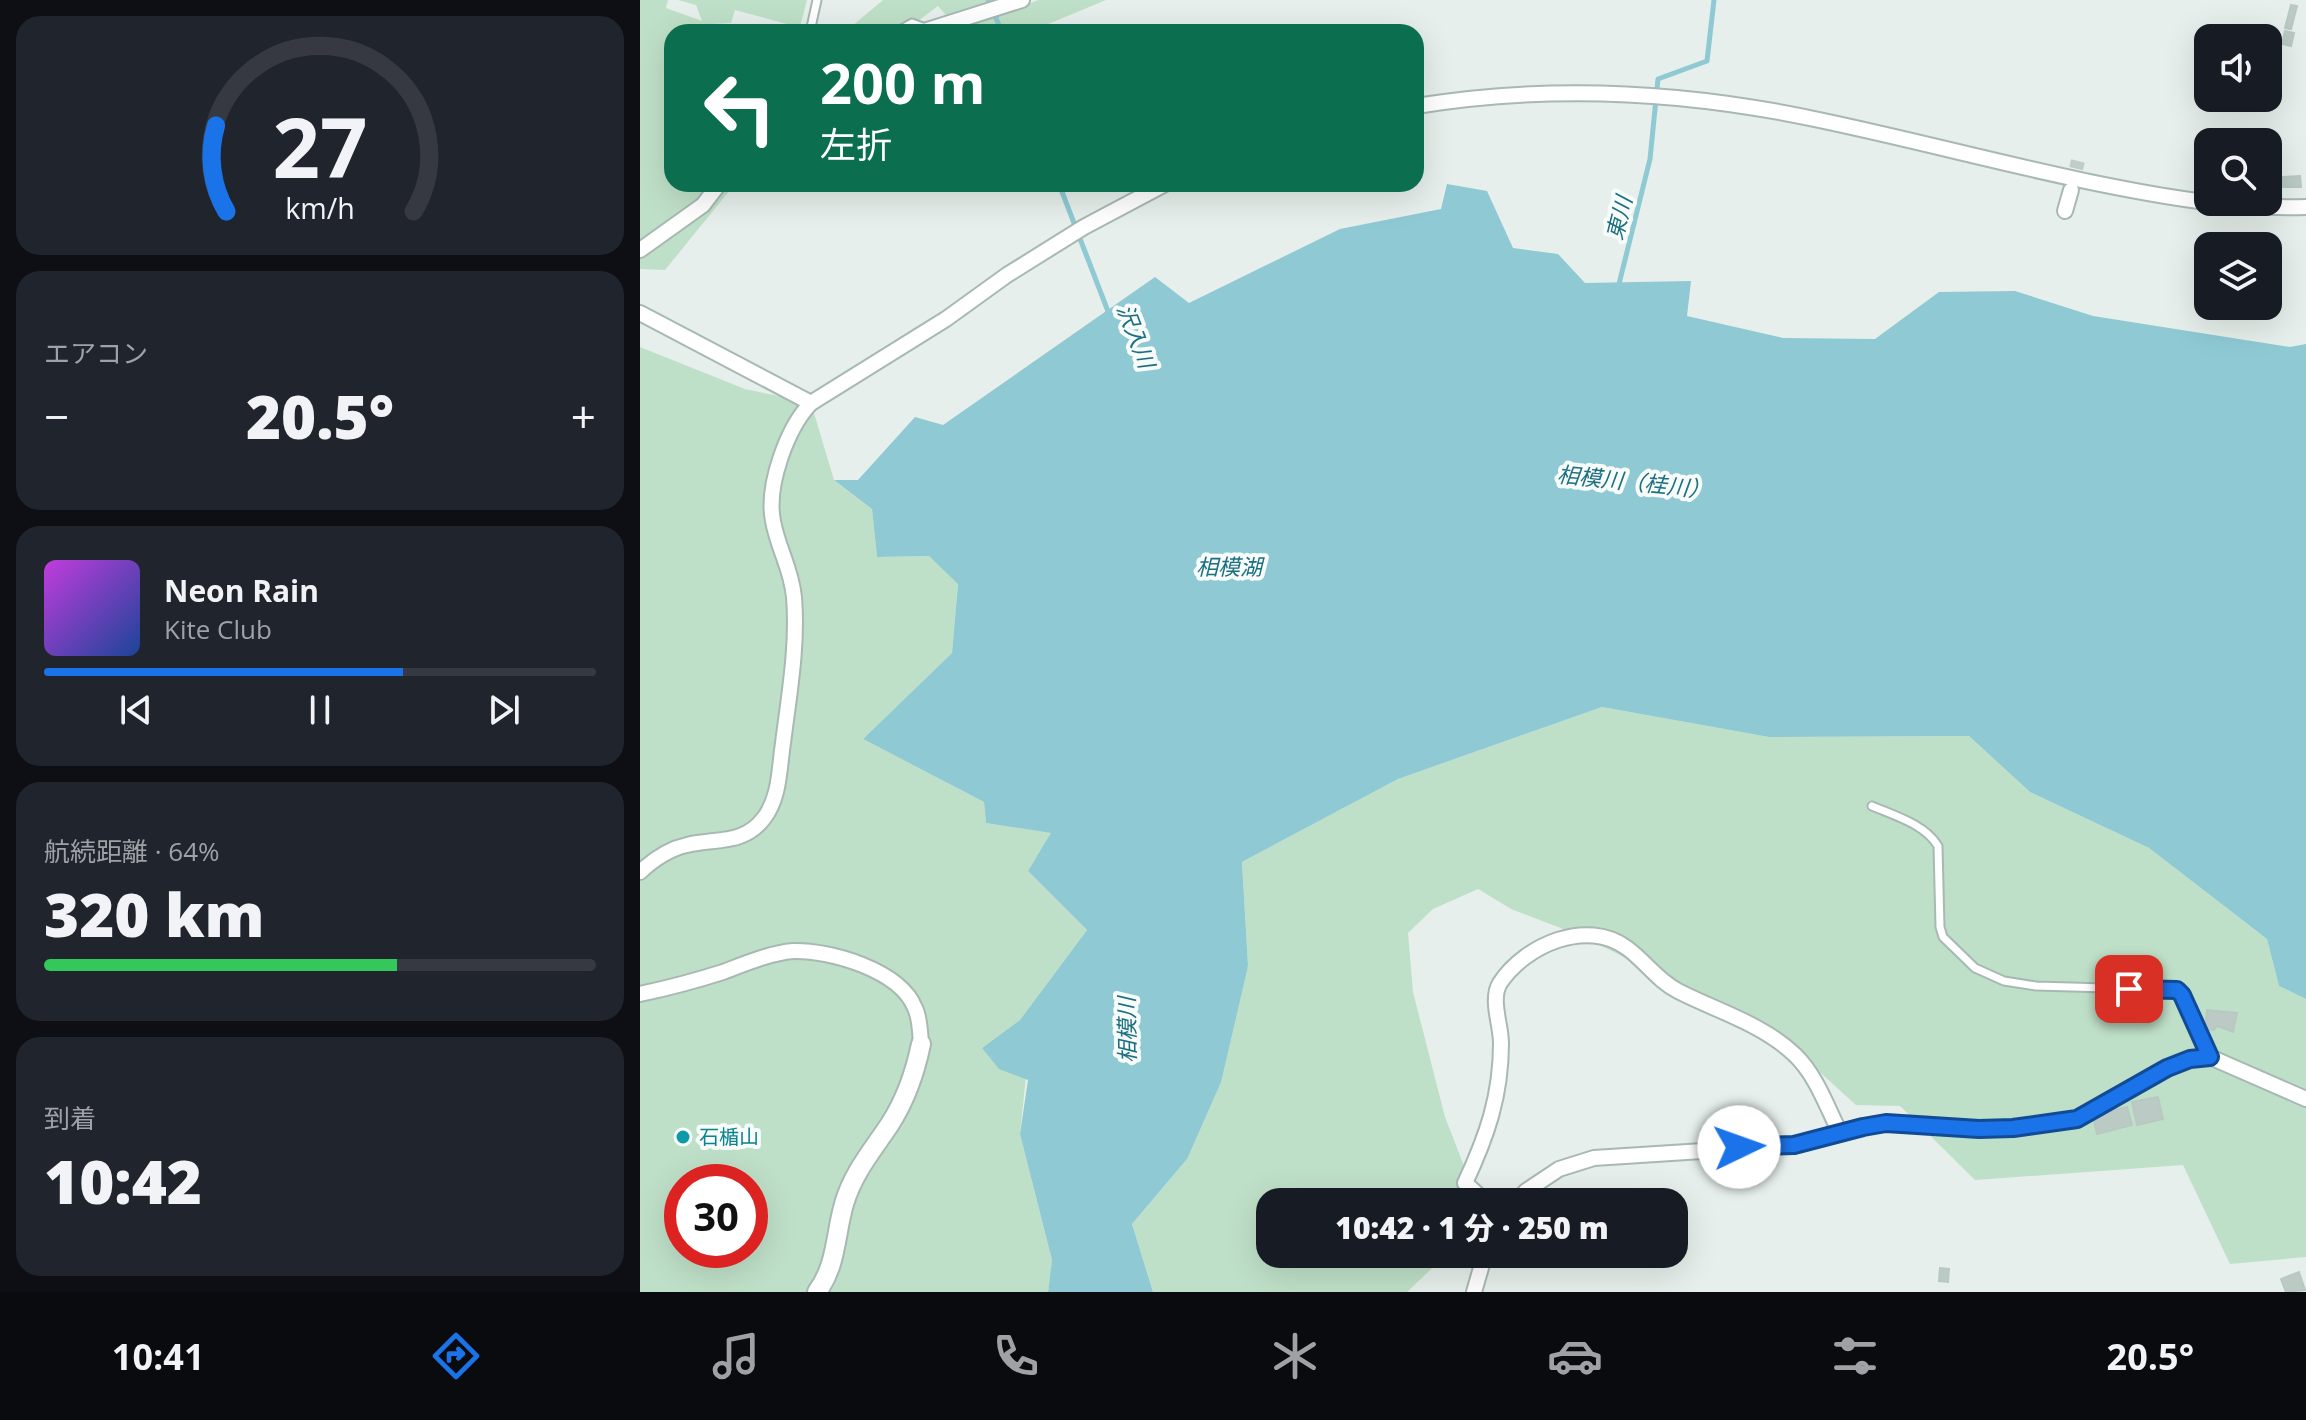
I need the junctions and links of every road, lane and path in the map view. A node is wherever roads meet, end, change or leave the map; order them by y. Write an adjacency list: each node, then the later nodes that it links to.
1 (817, 0): 3 (lane)
2 (1022, 0): 4 (street)
3 (812, 24)
4 (944, 24)
5 (1424, 105): 9 (street)
6 (2071, 190): 10 (street)
7 (713, 192): 11 (street)
8 (1150, 192): 13 (street)
9 (2306, 207)
10 (2065, 211)
11 (640, 250)
12 (640, 313): 13 (street)
13 (811, 403): 15 (street)
14 (1872, 806): 18 (lane)
15 (640, 872)
16 (640, 994): 17 (street)
17 (921, 1044): 24 (street)
18 (2210, 1057): 19 (street); 20 (street)
19 (2306, 1099)
20 (1840, 1133): 21 (street); 22 (street)
21 (1471, 1188)
22 (1530, 1188)
23 (1481, 1268): 25 (street)
24 (817, 1292)
25 (1474, 1292)

